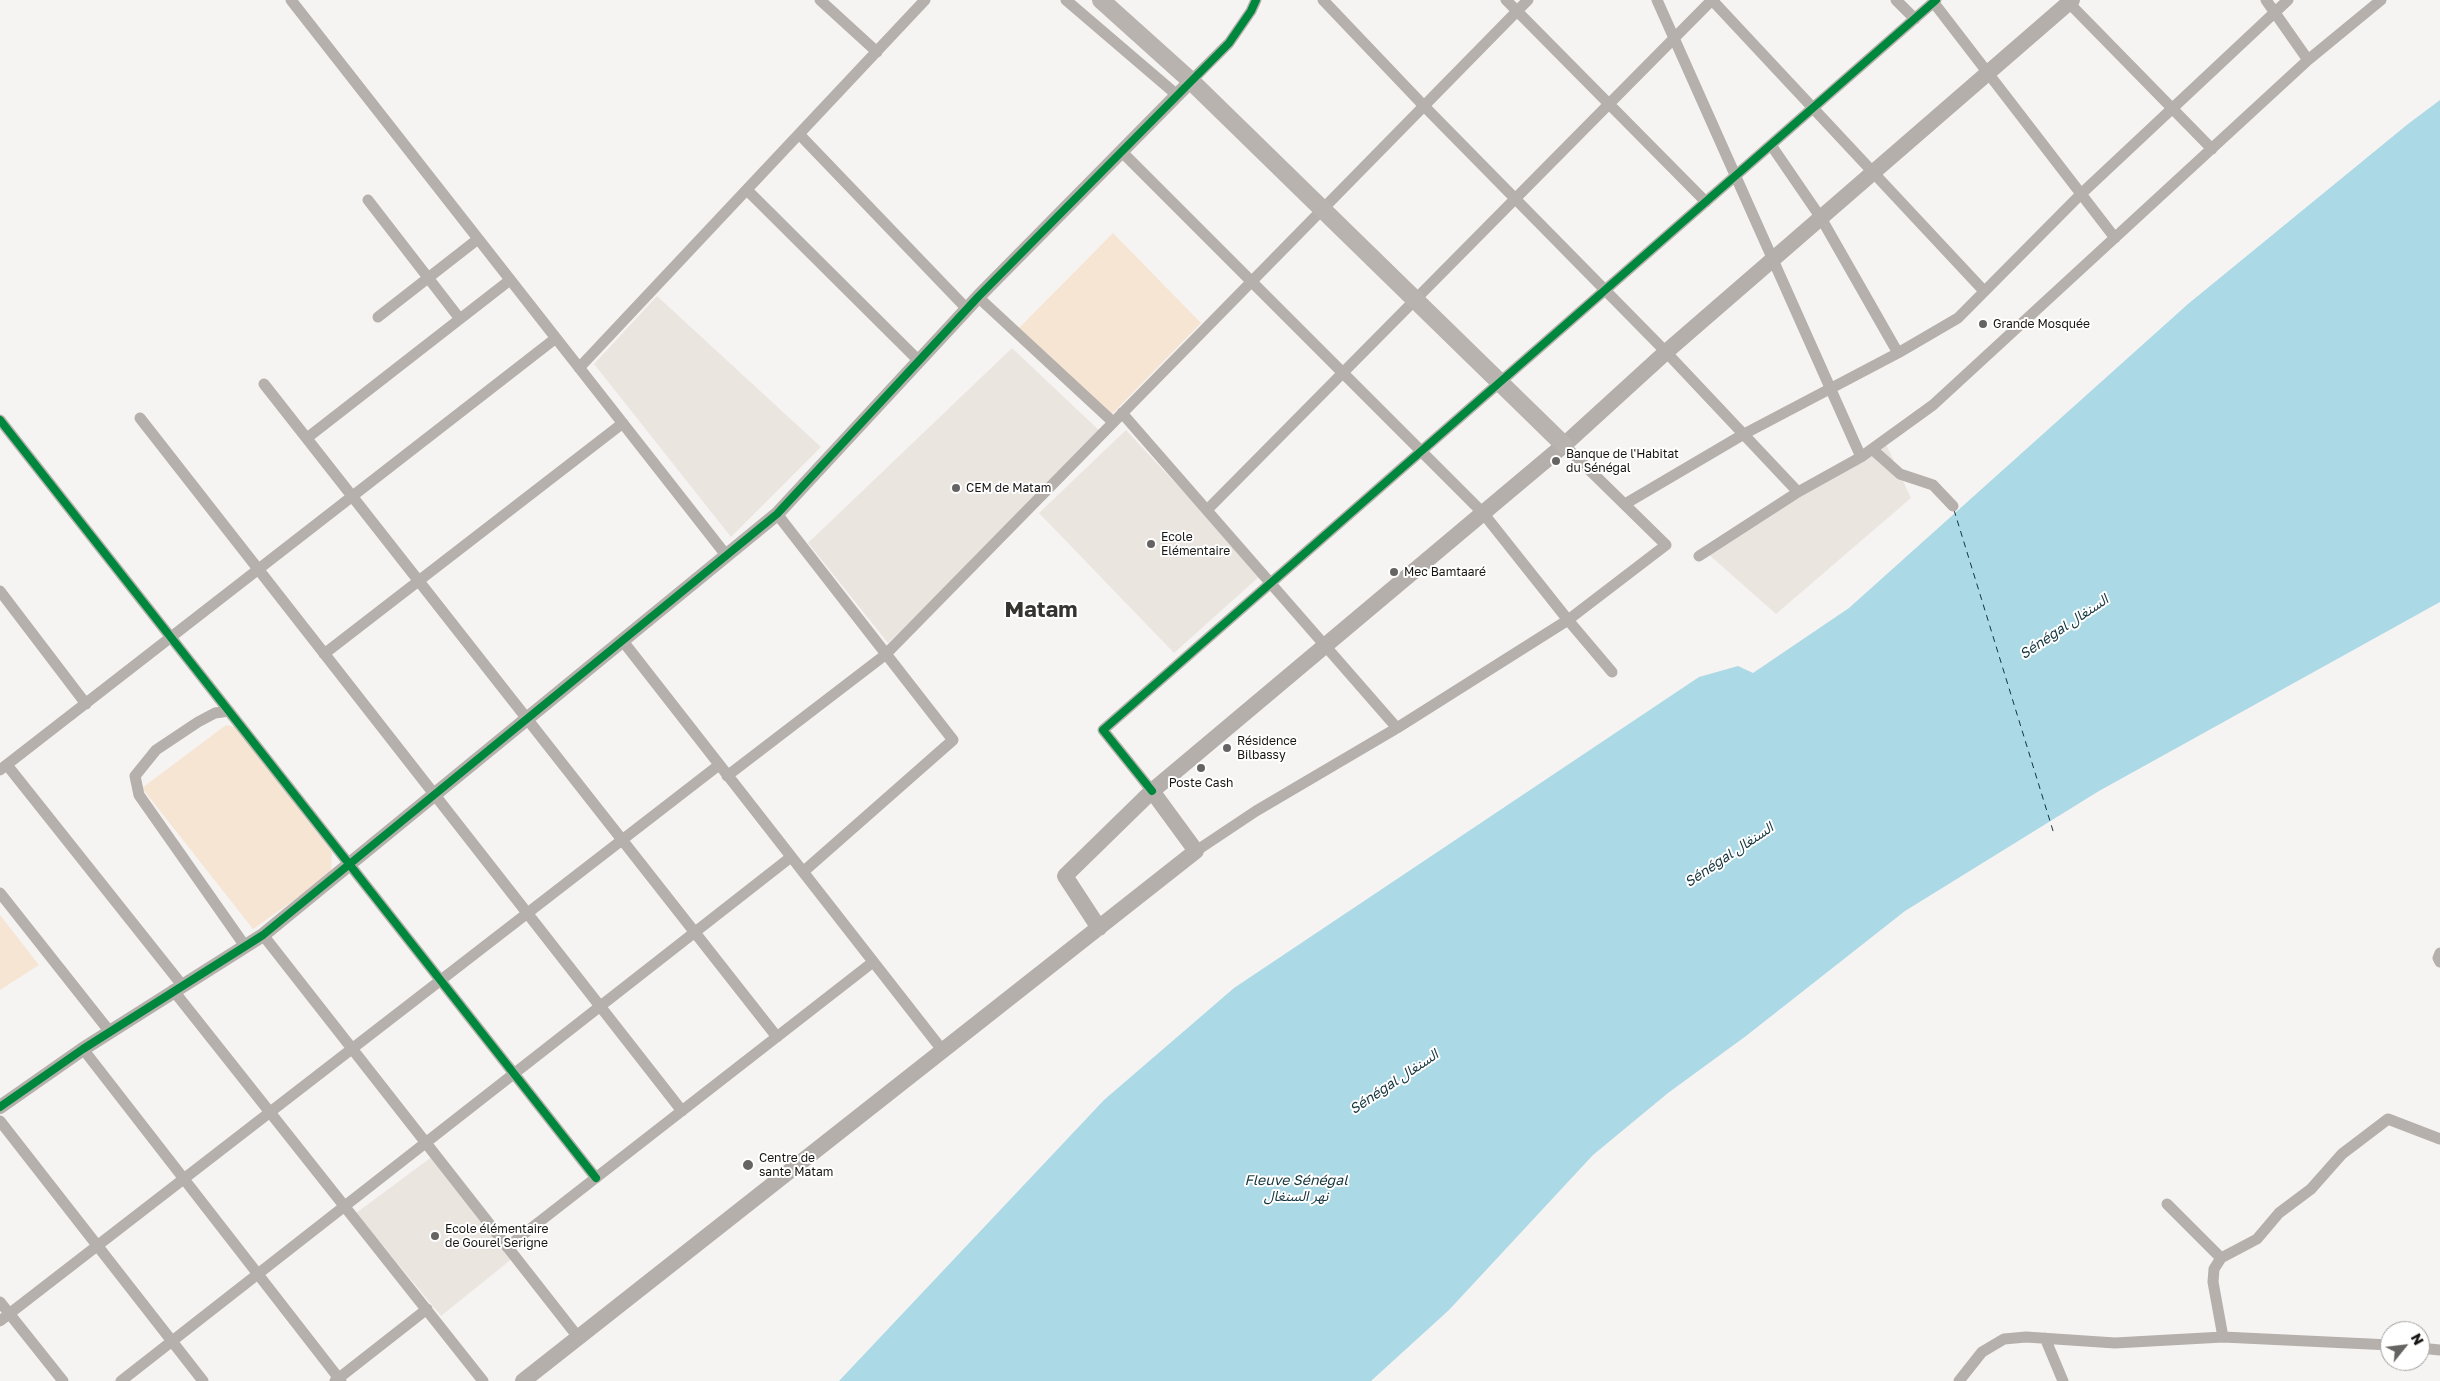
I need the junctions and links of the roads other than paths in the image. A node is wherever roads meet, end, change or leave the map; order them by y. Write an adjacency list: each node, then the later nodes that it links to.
1 (291, 0): 45 (street)
2 (820, 0): 22 (street)
3 (925, 0): 22 (street)
4 (1066, 0): 26 (street)
5 (1101, 0): 25 (main road)
6 (1256, 0): 25 (street)
7 (1323, 0): 28 (street)
8 (1506, 0): 18 (street)
9 (1528, 0): 18 (street)
10 (1657, 0): 21 (street)
11 (1712, 0): 21 (street); 29 (street)
12 (1896, 0): 20 (street)
13 (2266, 0): 19 (street)
14 (2288, 0): 19 (street)
15 (2382, 0): 23 (street)
16 (1935, 1): 20 (street); 24 (street)
17 (2069, 1): 24 (main road); 30 (street)
18 (1517, 11): 27 (street); 28 (street)
19 (2275, 12): 23 (street); 30 (street)
20 (1915, 19): 29 (street)
21 (1674, 39): 27 (street); 36 (street)
22 (877, 52): 31 (street)
23 (2308, 60): 33 (street)
24 (1988, 73): 35 (main road); 38 (street)
25 (1192, 81): 26 (street); 42 (main road)
26 (1176, 95): 34 (street)
27 (1610, 103): 39 (street); 41 (street)
28 (1424, 106): 39 (street); 42 (street)
29 (1814, 108): 32 (street); 35 (street)
30 (2172, 108): 33 (street); 38 (street)
31 (799, 134): 37 (street); 54 (street)
32 (1771, 145): 36 (street); 43 (street)
33 (2212, 149): 44 (street)
34 (1121, 151): 49 (street); 52 (street)
35 (1874, 172): 43 (main road); 51 (street)
36 (1736, 176): 41 (street); 46 (street)
37 (747, 190): 60 (street); 61 (street)
38 (2081, 194): 44 (street); 51 (street)
39 (1515, 199): 50 (street); 53 (street)
40 (368, 200): 47 (street)
41 (1706, 202): 50 (street)
42 (1323, 209): 49 (street); 53 (main road)
43 (1822, 218): 46 (main road); 59 (street)
44 (2115, 238): 74 (street)
45 (478, 239): 47 (street); 48 (street)
46 (1772, 260): 58 (main road); 65 (street)
47 (428, 278): 55 (street); 56 (street)
48 (510, 280): 56 (street); 57 (street)
49 (1252, 282): 62 (street); 66 (street)
50 (1606, 290): 58 (street); 63 (street)
51 (1984, 291): 59 (street)
52 (978, 297): 54 (street); 69 (street)
53 (1416, 299): 62 (street); 63 (main road)
54 (967, 309): 60 (street)
55 (378, 318)
56 (460, 319): 72 (street)
57 (556, 338): 61 (street); 78 (street)
58 (1666, 352): 71 (street); 73 (main road)
59 (1898, 353): 65 (street)
60 (918, 361): 83 (street)
61 (579, 368): 70 (street)
62 (1343, 373): 75 (street); 81 (street)
63 (1501, 382): 73 (main road); 75 (street)
64 (264, 384): 72 (street)
65 (1830, 389): 71 (street); 76 (street)
66 (1122, 413): 69 (street); 81 (street)
67 (140, 418): 86 (street)
68 (0, 420): 91 (street)
69 (1113, 422): 95 (street)
70 (623, 424): 84 (street); 87 (street)
71 (1744, 434): 77 (street); 79 (street)
72 (307, 438): 78 (street)
73 (1564, 445): 79 (street); 82 (main road)
74 (1872, 449): 76 (street); 80 (street)
75 (1422, 451): 82 (street); 88 (street)
76 (1860, 457): 77 (street)
77 (1798, 492): 85 (street)
78 (353, 496): 86 (street); 87 (street)
79 (1626, 504): 90 (street)
80 (1953, 506)
81 (1207, 510): 88 (street)
82 (1483, 513): 90 (street); 93 (main road)
83 (777, 514): 84 (street); 95 (street)
84 (726, 555): 92 (street)
85 (1699, 556)
86 (258, 570): 91 (street); 94 (street)
87 (419, 581): 94 (street); 99 (street)
88 (1271, 583): 93 (street); 104 (street)
89 (0, 590): 97 (street)
90 (1568, 620): 96 (street); 100 (street)
91 (171, 637): 97 (street); 98 (street)
92 (622, 640): 99 (street); 101 (street)
93 (1325, 644): 100 (street); 104 (main road)
94 (324, 654): 105 (street)
95 (885, 655): 103 (street); 110 (street)
96 (1612, 672)
97 (86, 704): 102 (street)
98 (229, 711): 109 (street); 116 (street)
99 (527, 718): 105 (street); 106 (street)
100 (1397, 728): 107 (street)
101 (719, 765): 103 (street); 106 (street)
102 (4, 767): 121 (street)
103 (727, 776): 108 (street)
104 (1152, 791): 107 (main road); 113 (main road)
105 (435, 795): 109 (street); 112 (street)
106 (622, 839): 112 (street); 114 (street)
107 (1196, 851): 113 (main road)
108 (791, 857): 110 (street); 114 (street)
109 (350, 865): 115 (street); 120 (street)
110 (803, 872): 118 (street)
111 (0, 893): 123 (street)
112 (527, 913): 120 (street); 122 (street)
113 (1099, 928): 127 (main road)
114 (695, 932): 122 (street); 124 (street)
115 (262, 934): 116 (street); 126 (street)
116 (245, 946): 121 (street)
117 (2440, 953): 119 (street)
118 (873, 962): 124 (street); 127 (street)
119 (2440, 962)
120 (441, 980): 126 (street); 128 (street)
121 (178, 988): 123 (street); 131 (street)
122 (600, 1006): 128 (street); 130 (street)
123 (110, 1032): 125 (street)
124 (778, 1037): 130 (street)
125 (83, 1049): 129 (street); 136 (street)
126 (352, 1049): 131 (street); 134 (street)
127 (943, 1051): 148 (main road)
128 (514, 1073): 134 (street); 135 (street)
129 (0, 1107)
130 (682, 1111): 135 (street)
131 (270, 1112): 136 (street); 138 (street)
132 (0, 1121): 139 (street)
133 (2440, 1139): 141 (street)
134 (426, 1142): 138 (street); 140 (street)
135 (596, 1178): 140 (street)
136 (183, 1179): 139 (street); 142 (street)
137 (2167, 1204): 141 (street)
138 (345, 1206): 142 (street); 144 (street)
139 (97, 1246): 145 (street); 150 (street)
140 (507, 1247): 148 (street)
141 (2222, 1258): 147 (street)
142 (258, 1274): 150 (street); 152 (street)
143 (0, 1302): 145 (street)
144 (427, 1310): 152 (street); 156 (street)
145 (10, 1314): 146 (street); 153 (street)
146 (0, 1321)
147 (2223, 1337): 149 (street); 151 (street)
148 (578, 1338): 157 (main road)
149 (2045, 1338): 158 (street); 159 (street)
150 (172, 1341): 154 (street); 155 (street)
151 (2380, 1345)
152 (338, 1380)
153 (63, 1381)
154 (121, 1381)
155 (203, 1381)
156 (484, 1381)
157 (523, 1381)
158 (1959, 1381)
159 (2063, 1381)

